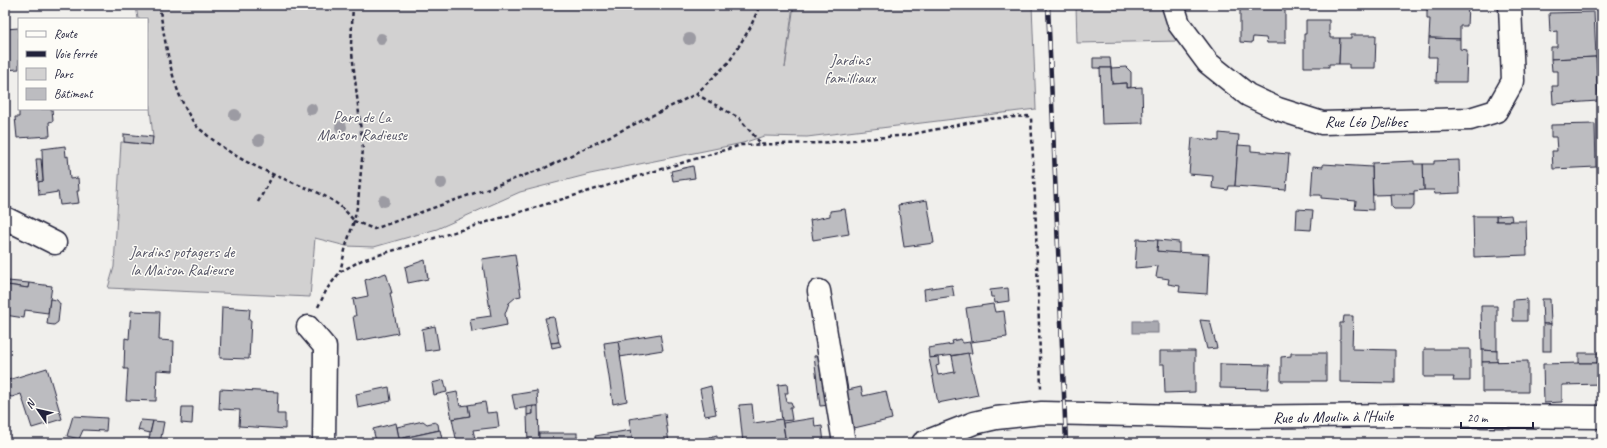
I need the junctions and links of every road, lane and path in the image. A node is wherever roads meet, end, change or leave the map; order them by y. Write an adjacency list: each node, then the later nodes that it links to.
1 (159, 5): 8 (path)
2 (353, 5): 11 (path)
3 (760, 5): 6 (path)
4 (1173, 5): 5 (street, Rue Léo Delibes)
5 (1510, 5)
6 (696, 94): 7 (path); 11 (path)
7 (762, 145): 13 (path); 16 (path)
8 (273, 175): 9 (path); 11 (path)
9 (258, 202)
10 (5, 218): 12 (street)
11 (354, 221): 13 (path)
12 (55, 243)
13 (340, 272): 15 (path)
14 (819, 291): 19 (street)
15 (308, 327): 18 (street)
16 (1042, 413): 17 (street, Rue du Moulin à l'Huile); 20 (street, Rue du Moulin à l'Huile)
17 (1602, 417)
18 (324, 443)
19 (844, 443)
20 (923, 443)

